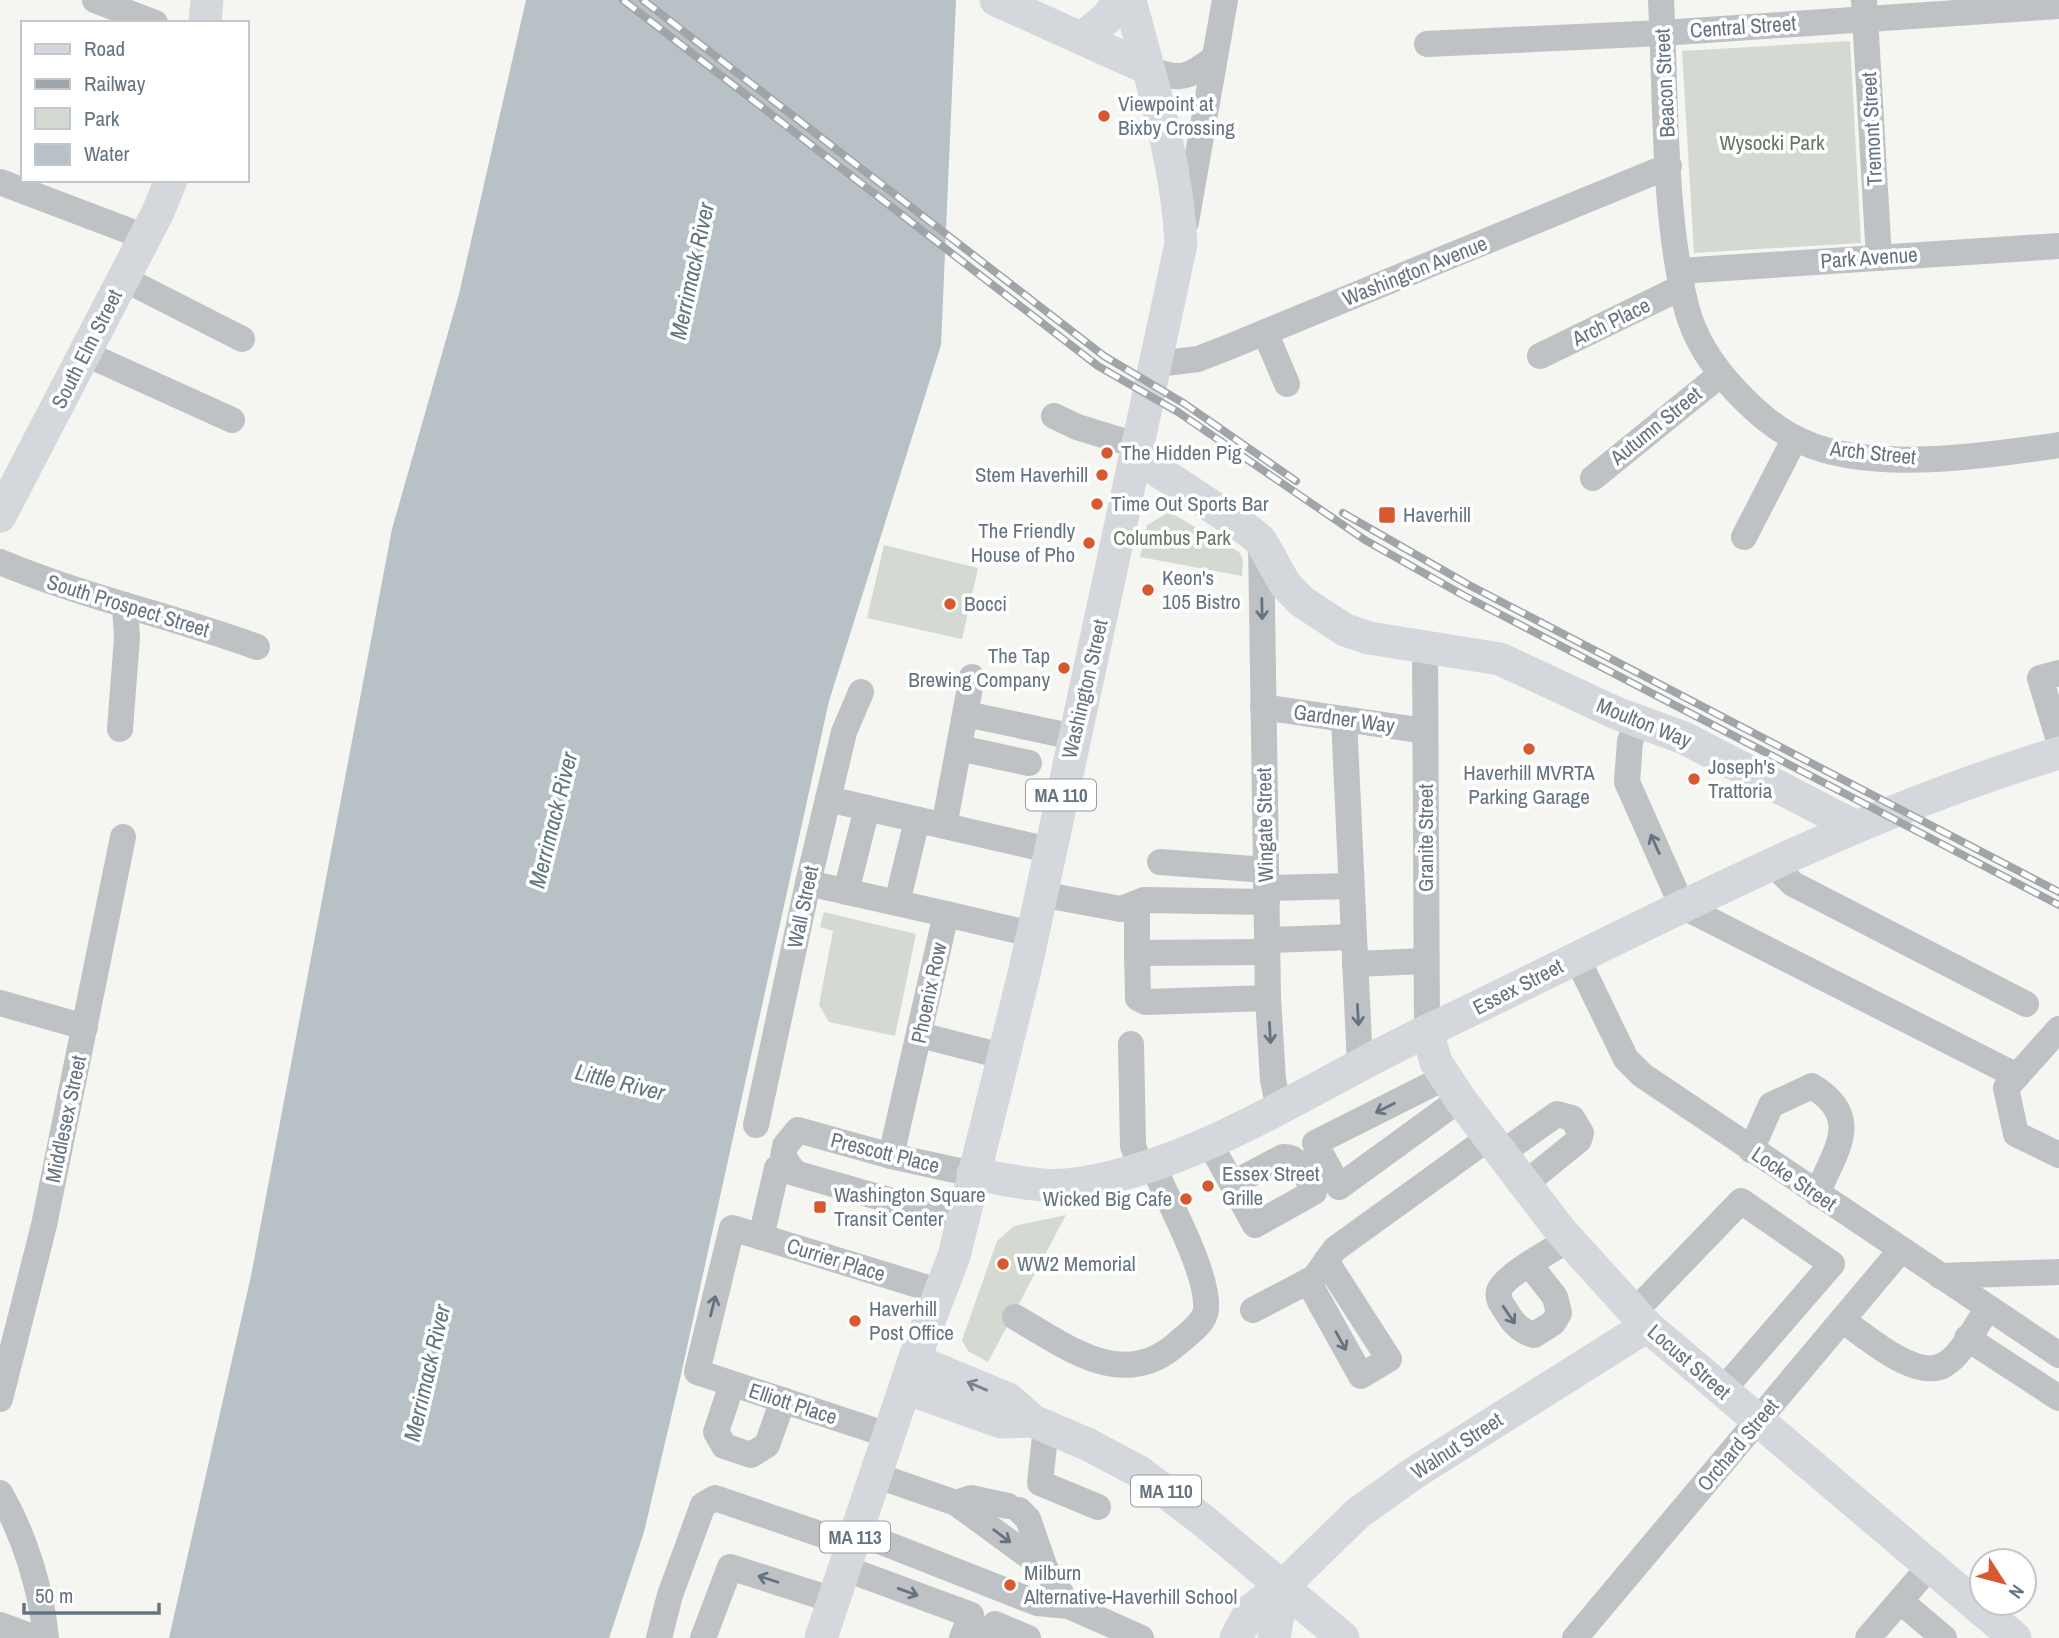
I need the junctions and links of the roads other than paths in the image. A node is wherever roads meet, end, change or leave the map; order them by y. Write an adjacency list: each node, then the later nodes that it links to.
1 (95, 0): 10 (street)
2 (207, 0): 11 (main road)
3 (996, 0): 13 (main road)
4 (1119, 0): 13 (main road)
5 (1130, 0): 16 (main road, MA 110)
6 (1225, 0): 15 (street, Washington Street)
7 (1661, 0): 12 (street, Beacon Street)
8 (2059, 6): 9 (street, Central Street)
9 (1865, 9): 12 (street, Central Street); 23 (street, Tremont Street)
10 (150, 21)
11 (205, 21)
12 (1662, 33): 14 (street, Central Street); 17 (street, Beacon Street)
13 (1081, 37): 16 (main road)
14 (1427, 44)
15 (1214, 58): 16 (street); 21 (street, Washington Street)
16 (1147, 68): 21 (main road, Washington Street / MA 110)
17 (1669, 166): 24 (street, Arch Street); 26 (street, Washington Avenue)
18 (0, 182): 20 (street)
19 (170, 182): 20 (main road, South Elm Street)
20 (145, 237): 28 (main road, South Elm Street)
21 (1181, 244): 30 (main road, Washington Street / MA 110)
22 (2059, 246): 23 (street, Park Avenue)
23 (1879, 258): 24 (street, Park Avenue)
24 (1680, 279): 29 (street, Arch Place); 31 (street, Arch Street)
25 (140, 288): 27 (street)
26 (1265, 332): 30 (street, Washington Avenue); 32 (street)
27 (242, 339)
28 (84, 353): 34 (street); 39 (main road, South Elm Street)
29 (1540, 356)
30 (1157, 364): 37 (main road, Washington Street / MA 110)
31 (1720, 375): 35 (street, Arch Street); 38 (street, Autumn Street)
32 (1287, 384)
33 (1054, 416): 37 (street)
34 (232, 420)
35 (1795, 438): 36 (street, Arch Street); 40 (street)
36 (2059, 445)
37 (1138, 451): 41 (main road); 55 (main road, Washington Street / MA 110)
38 (1593, 478)
39 (0, 516)
40 (1744, 537)
41 (1261, 541): 44 (main road, Moulton Way); 49 (street, Wingate Street, one-way to 49)
42 (0, 562): 43 (street, South Prospect Street)
43 (125, 605): 45 (street, South Prospect Street); 53 (street)
44 (1425, 646): 52 (main road, Moulton Way); 54 (street, Granite Street)
45 (257, 647)
46 (2059, 673): 56 (street)
47 (972, 677): 50 (street)
48 (861, 692): 60 (street, Wall Street)
49 (1263, 707): 51 (street, Gardner Way); 71 (street, Wingate Street)
50 (966, 714): 55 (street); 57 (street)
51 (1344, 719): 54 (street, Gardner Way); 70 (street)
52 (1638, 722): 64 (main road, Moulton Way); 76 (street, one-way to 52)
53 (120, 729)
54 (1425, 731): 83 (street, Granite Street)
55 (1074, 737): 66 (main road, Washington Street / MA 110)
56 (2059, 741)
57 (959, 748): 59 (street); 63 (street)
58 (2059, 753): 64 (main road, Essex Street)
59 (1029, 763)
60 (828, 799): 61 (street); 69 (street, Wall Street)
61 (867, 808): 62 (street); 72 (street)
62 (917, 820): 63 (street); 74 (street)
63 (944, 826): 66 (street)
64 (1854, 826): 68 (main road, Essex Street)
65 (123, 836): 88 (street, Middlesex Street)
66 (1049, 850): 73 (main road, Washington Street / MA 110)
67 (1160, 862): 71 (street)
68 (1773, 863): 76 (main road, Essex Street); 87 (street)
69 (808, 883): 72 (street); 98 (street, Wall Street)
70 (1350, 886): 71 (street); 79 (street)
71 (1266, 887): 75 (street); 80 (street, Wingate Street)
72 (846, 892): 74 (street)
73 (1040, 894): 75 (street); 78 (main road, Washington Street / MA 110)
74 (897, 903): 77 (street)
75 (1137, 903): 81 (street)
76 (1682, 906): 82 (main road, Essex Street); 95 (street)
77 (946, 914): 78 (street, Phoenix Row); 91 (street, Phoenix Row)
78 (1031, 934): 93 (main road, Washington Street / MA 110)
79 (1353, 937): 80 (street); 84 (street)
80 (1267, 946): 81 (street); 85 (street, Wingate Street)
81 (1137, 953): 85 (street)
82 (1577, 958): 90 (main road, Essex Street); 101 (street, Locke Street)
83 (1426, 961): 84 (street); 90 (street, Granite Street)
84 (1355, 964): 94 (street, one-way to 94)
85 (1268, 998): 97 (street, Wingate Street, one-way to 97)
86 (0, 1003): 88 (street)
87 (2026, 1004)
88 (85, 1027): 132 (street, Middlesex Street)
89 (2059, 1029): 95 (street)
90 (1427, 1031): 94 (main road, Essex Street); 96 (main road, Locust Street)
91 (920, 1035): 93 (street); 102 (street, Phoenix Row)
92 (1131, 1044): 104 (street)
93 (1002, 1056): 106 (main road, Washington Street / MA 110)
94 (1360, 1065): 97 (main road, Essex Street)
95 (2017, 1076): 103 (street)
96 (1453, 1088): 96 (street, one-way to 96); 100 (main road, Locust Street)
97 (1279, 1108): 99 (main road, Essex Street)
98 (756, 1125)
99 (1209, 1140): 104 (main road, Essex Street); 107 (street)
100 (1496, 1145): 108 (main road, Locust Street); 108 (street); 114 (street)
101 (1751, 1150): 109 (street, Locke Street); 109 (street)
102 (891, 1156): 105 (street, Prescott Place); 106 (street, Prescott Place)
103 (2059, 1156)
104 (1146, 1166): 106 (main road, Essex Street); 122 (street)
105 (794, 1172): 110 (street); 111 (street)
106 (973, 1174): 110 (main road, MA 110)
107 (1232, 1184)
108 (1525, 1184): 112 (main road, Locust Street)
109 (1817, 1194): 113 (street, Locke Street)
110 (962, 1221): 119 (main road, MA 110)
111 (761, 1237): 119 (street, Currier Place); 127 (street, Currier Place, one-way to 111)
112 (1569, 1240): 115 (street); 123 (main road, Locust Street)
113 (1900, 1251): 117 (street, Locke Street); 124 (street, Orchard Street)
114 (1326, 1261): 118 (street); 118 (street, one-way to 114)
115 (1530, 1265)
116 (2059, 1272): 117 (street)
117 (1940, 1276): 120 (street, Locke Street)
118 (1308, 1281): 121 (street)
119 (941, 1292): 128 (main road, MA 110)
120 (1988, 1308): 125 (street); 126 (street, Locke Street)
121 (1253, 1310)
122 (1015, 1317)
123 (1640, 1319): 130 (main road, Locust Street); 130 (street); 146 (main road, Walnut Street)
124 (1842, 1320): 125 (street); 134 (street, Orchard Street)
125 (1967, 1338): 131 (street)
126 (2059, 1355)
127 (697, 1372): 129 (street, Elliott Place)
128 (910, 1374): 135 (main road, MA 110); 136 (main road, MA 113)
129 (732, 1384): 133 (street, Elliott Place); 133 (street)
130 (1722, 1391): 134 (main road, Locust Street)
131 (2059, 1398)
132 (0, 1399)
133 (783, 1400): 136 (street, Elliott Place)
134 (1758, 1421): 143 (main road, Locust Street); 161 (street, Orchard Street)
135 (1040, 1424): 140 (street); 146 (main road, MA 110)
136 (888, 1435): 137 (main road, MA 113)
137 (876, 1475): 139 (street); 141 (main road, MA 113)
138 (0, 1493): 150 (street)
139 (956, 1503): 144 (street, one-way to 144); 144 (street)
140 (1098, 1507)
141 (851, 1548): 142 (street); 147 (main road, MA 113); 149 (street); 154 (street, one-way to 154)
142 (684, 1555): 145 (street); 151 (street)
143 (1930, 1566): 148 (street); 164 (main road, Locust Street)
144 (1045, 1568): 149 (street)
145 (728, 1572): 147 (street, one-way to 145); 152 (street)
146 (1283, 1586): 158 (main road, Walnut Street); 159 (main road); 160 (main road, MA 110)
147 (833, 1600): 153 (main road, MA 113)
148 (1900, 1601): 162 (street); 163 (street)
149 (1069, 1606): 157 (street)
150 (46, 1638)
151 (659, 1638)
152 (703, 1638)
153 (821, 1638)
154 (962, 1638)
155 (989, 1638): 156 (street)
156 (1028, 1638)
157 (1140, 1638)
158 (1236, 1638)
159 (1274, 1638)
160 (1343, 1638)
161 (1575, 1638)
162 (1868, 1638)
163 (1944, 1638)
164 (2014, 1638)

